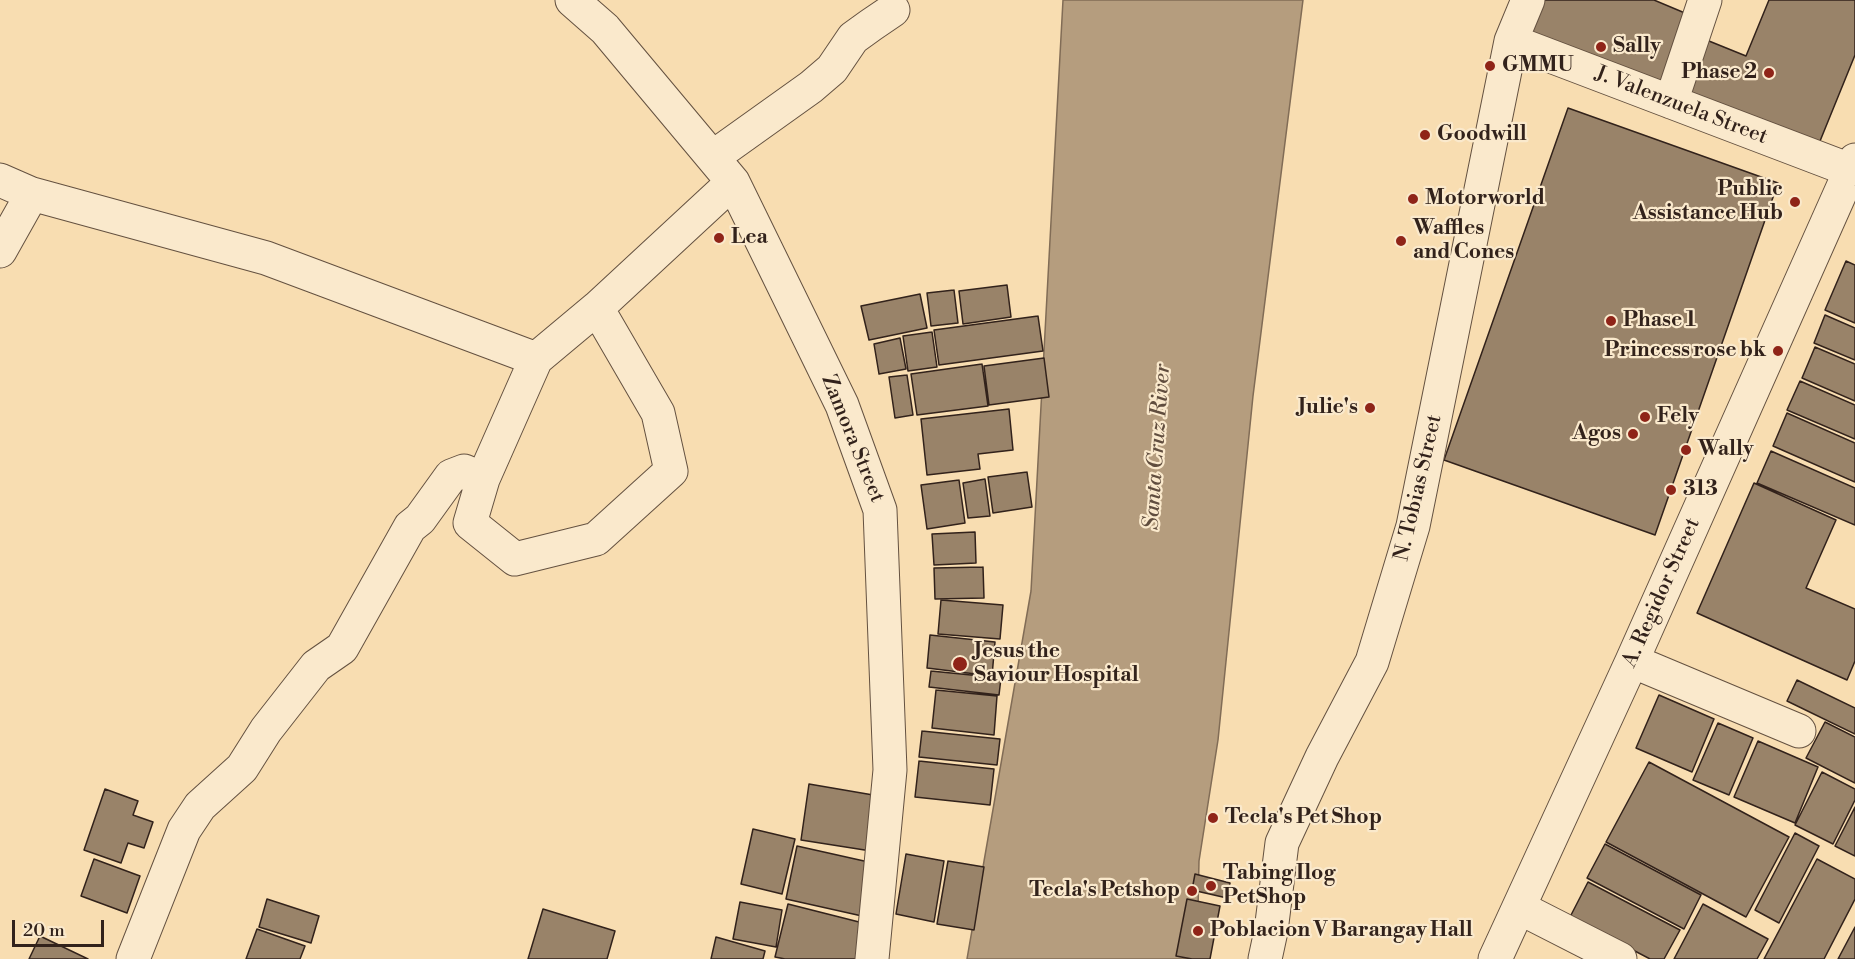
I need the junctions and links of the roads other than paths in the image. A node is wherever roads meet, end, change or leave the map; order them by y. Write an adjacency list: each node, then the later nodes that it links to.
1 (1528, 0): 5 (street, N. Tobias Street)
2 (1705, 0): 6 (street)
3 (587, 5): 8 (street, Zamora Street)
4 (893, 10): 8 (street)
5 (1511, 41): 6 (street, J. Valenzuela Street); 20 (street, N. Tobias Street)
6 (1671, 102): 7 (street, J. Valenzuela Street)
7 (1853, 165): 15 (street, A. Regidor Street)
8 (723, 170): 12 (street); 19 (street, Zamora Street)
9 (0, 180): 10 (street)
10 (32, 194): 11 (street); 13 (street)
11 (0, 251)
12 (597, 308): 13 (street); 14 (street)
13 (536, 359): 14 (street)
14 (483, 479): 18 (street)
15 (1632, 661): 16 (street); 17 (street, A. Regidor Street)
16 (1799, 731)
17 (1520, 908): 21 (street, A. Regidor Street); 22 (street)
18 (133, 959)
19 (872, 959)
20 (1264, 959)
21 (1495, 959)
22 (1620, 959)

